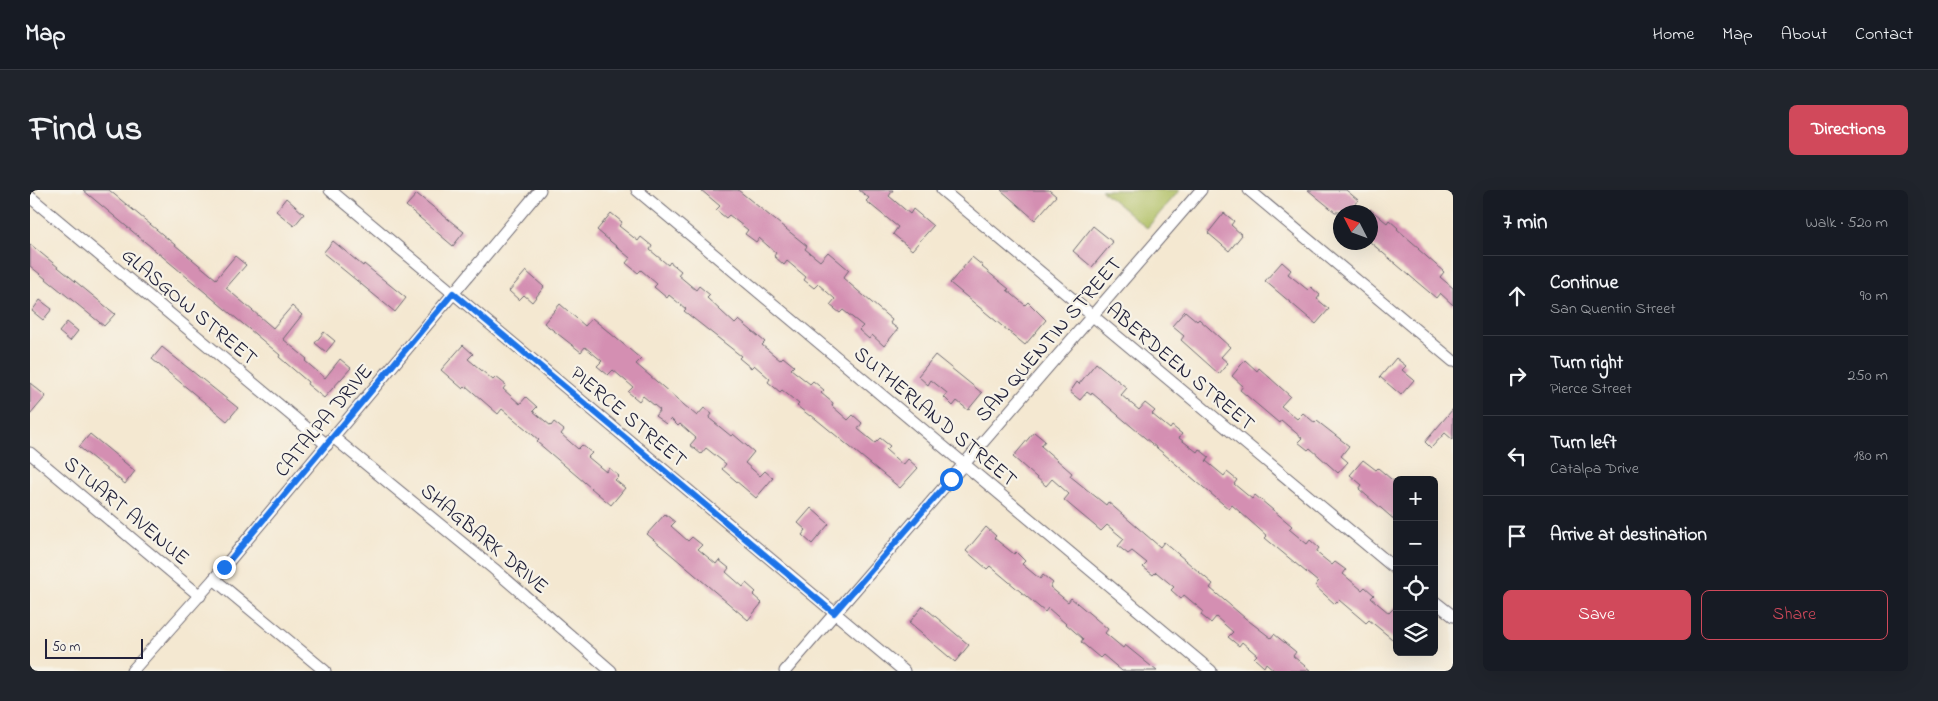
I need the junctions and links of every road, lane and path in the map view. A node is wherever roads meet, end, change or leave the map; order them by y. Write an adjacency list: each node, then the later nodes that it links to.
1 (330, 190): 8 (street, PIERCE STREET)
2 (540, 190): 8 (street, CATALPA DRIVE)
3 (637, 190): 13 (street, SUTHERLAND STREET)
4 (942, 190): 9 (street, ABERDEEN STREET)
5 (1201, 190): 9 (street, SAN QUENTIN STREET)
6 (1249, 190): 10 (street)
7 (30, 197): 11 (street, GLASGOW STREET)
8 (453, 293): 11 (street, CATALPA DRIVE); 18 (street, PIERCE STREET)
9 (1092, 316): 13 (street, SAN QUENTIN STREET); 14 (street, ABERDEEN STREET)
10 (1453, 361)
11 (330, 441): 15 (street, CATALPA DRIVE); 22 (street, SHAGBARK DRIVE)
12 (30, 453): 16 (street, STUART AVENUE)
13 (964, 464): 18 (street, SAN QUENTIN STREET); 25 (street, SUTHERLAND STREET)
14 (1393, 567)
15 (214, 579): 16 (street, CATALPA DRIVE); 21 (street)
16 (200, 596): 20 (street, CATALPA DRIVE)
17 (1438, 604): 19 (street)
18 (834, 613): 23 (street, SAN QUENTIN STREET); 24 (street, PIERCE STREET)
19 (1453, 616)
20 (132, 671)
21 (325, 671)
22 (611, 671)
23 (785, 671)
24 (904, 671)
25 (1210, 671)

